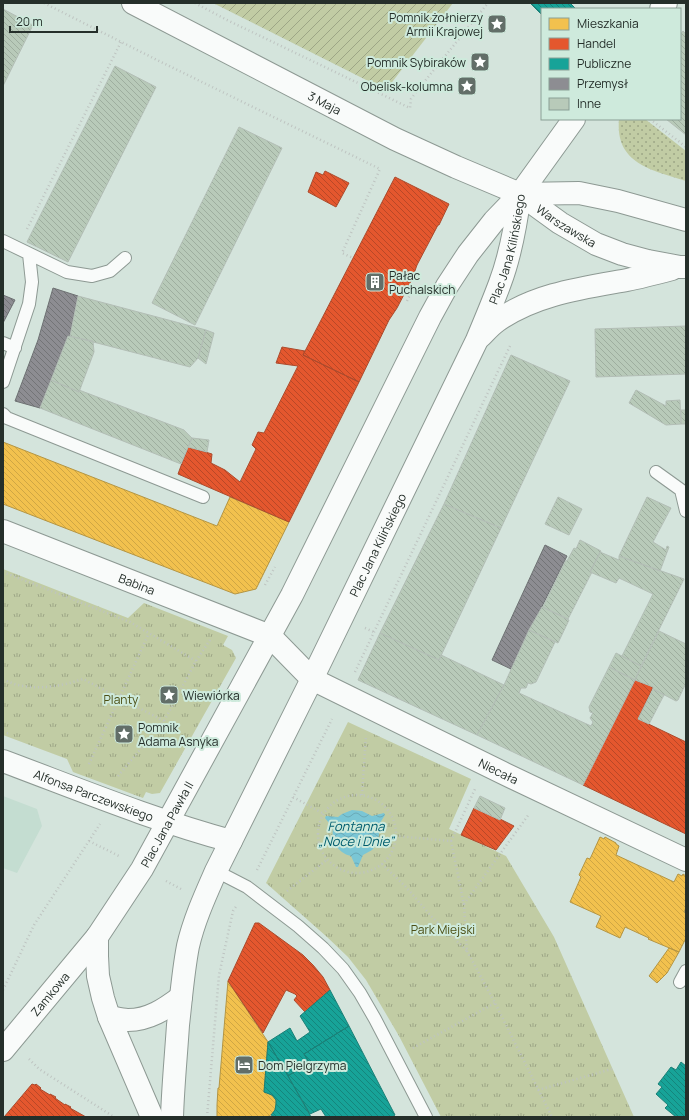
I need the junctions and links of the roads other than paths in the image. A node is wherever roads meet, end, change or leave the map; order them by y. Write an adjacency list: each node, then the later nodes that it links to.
1 (133, 3): 3 (street, 3 Maja)
2 (573, 120): 3 (street)
3 (520, 194): 4 (street, Warszawska); 8 (street, Warszawska); 9 (street, Plac Jana Kilińskiego); 18 (street, Plac Jana Kilińskiego)
4 (686, 220)
5 (3, 241): 6 (lane)
6 (29, 254): 7 (lane); 11 (lane)
7 (125, 258)
8 (683, 267): 9 (street)
9 (477, 340): 19 (street, Plac Jana Kilińskiego)
10 (3, 343): 11 (lane)
11 (15, 348): 12 (lane)
12 (3, 382)
13 (3, 414): 15 (lane)
14 (656, 472): 16 (lane)
15 (203, 497)
16 (686, 511)
17 (3, 531): 18 (street, Babina)
18 (270, 636): 19 (street, Niecała); 21 (street, Plac Jana Pawła II)
19 (312, 679): 22 (street); 23 (street, Niecała)
20 (3, 761): 21 (street, Alfonsa Parczewskiego)
21 (168, 822): 22 (street, Alfonsa Parczewskiego); 25 (street, Plac Jana Pawła II)
22 (231, 841): 24 (street)
23 (686, 860)
24 (216, 872): 28 (street); 33 (lane)
25 (97, 937): 29 (street); 30 (street, Zamkowa)
26 (686, 971): 27 (lane)
27 (680, 982)
28 (181, 997): 29 (street); 32 (street)
29 (109, 1018): 31 (street)
30 (3, 1050)
31 (152, 1117)
32 (172, 1117)
33 (426, 1117)

